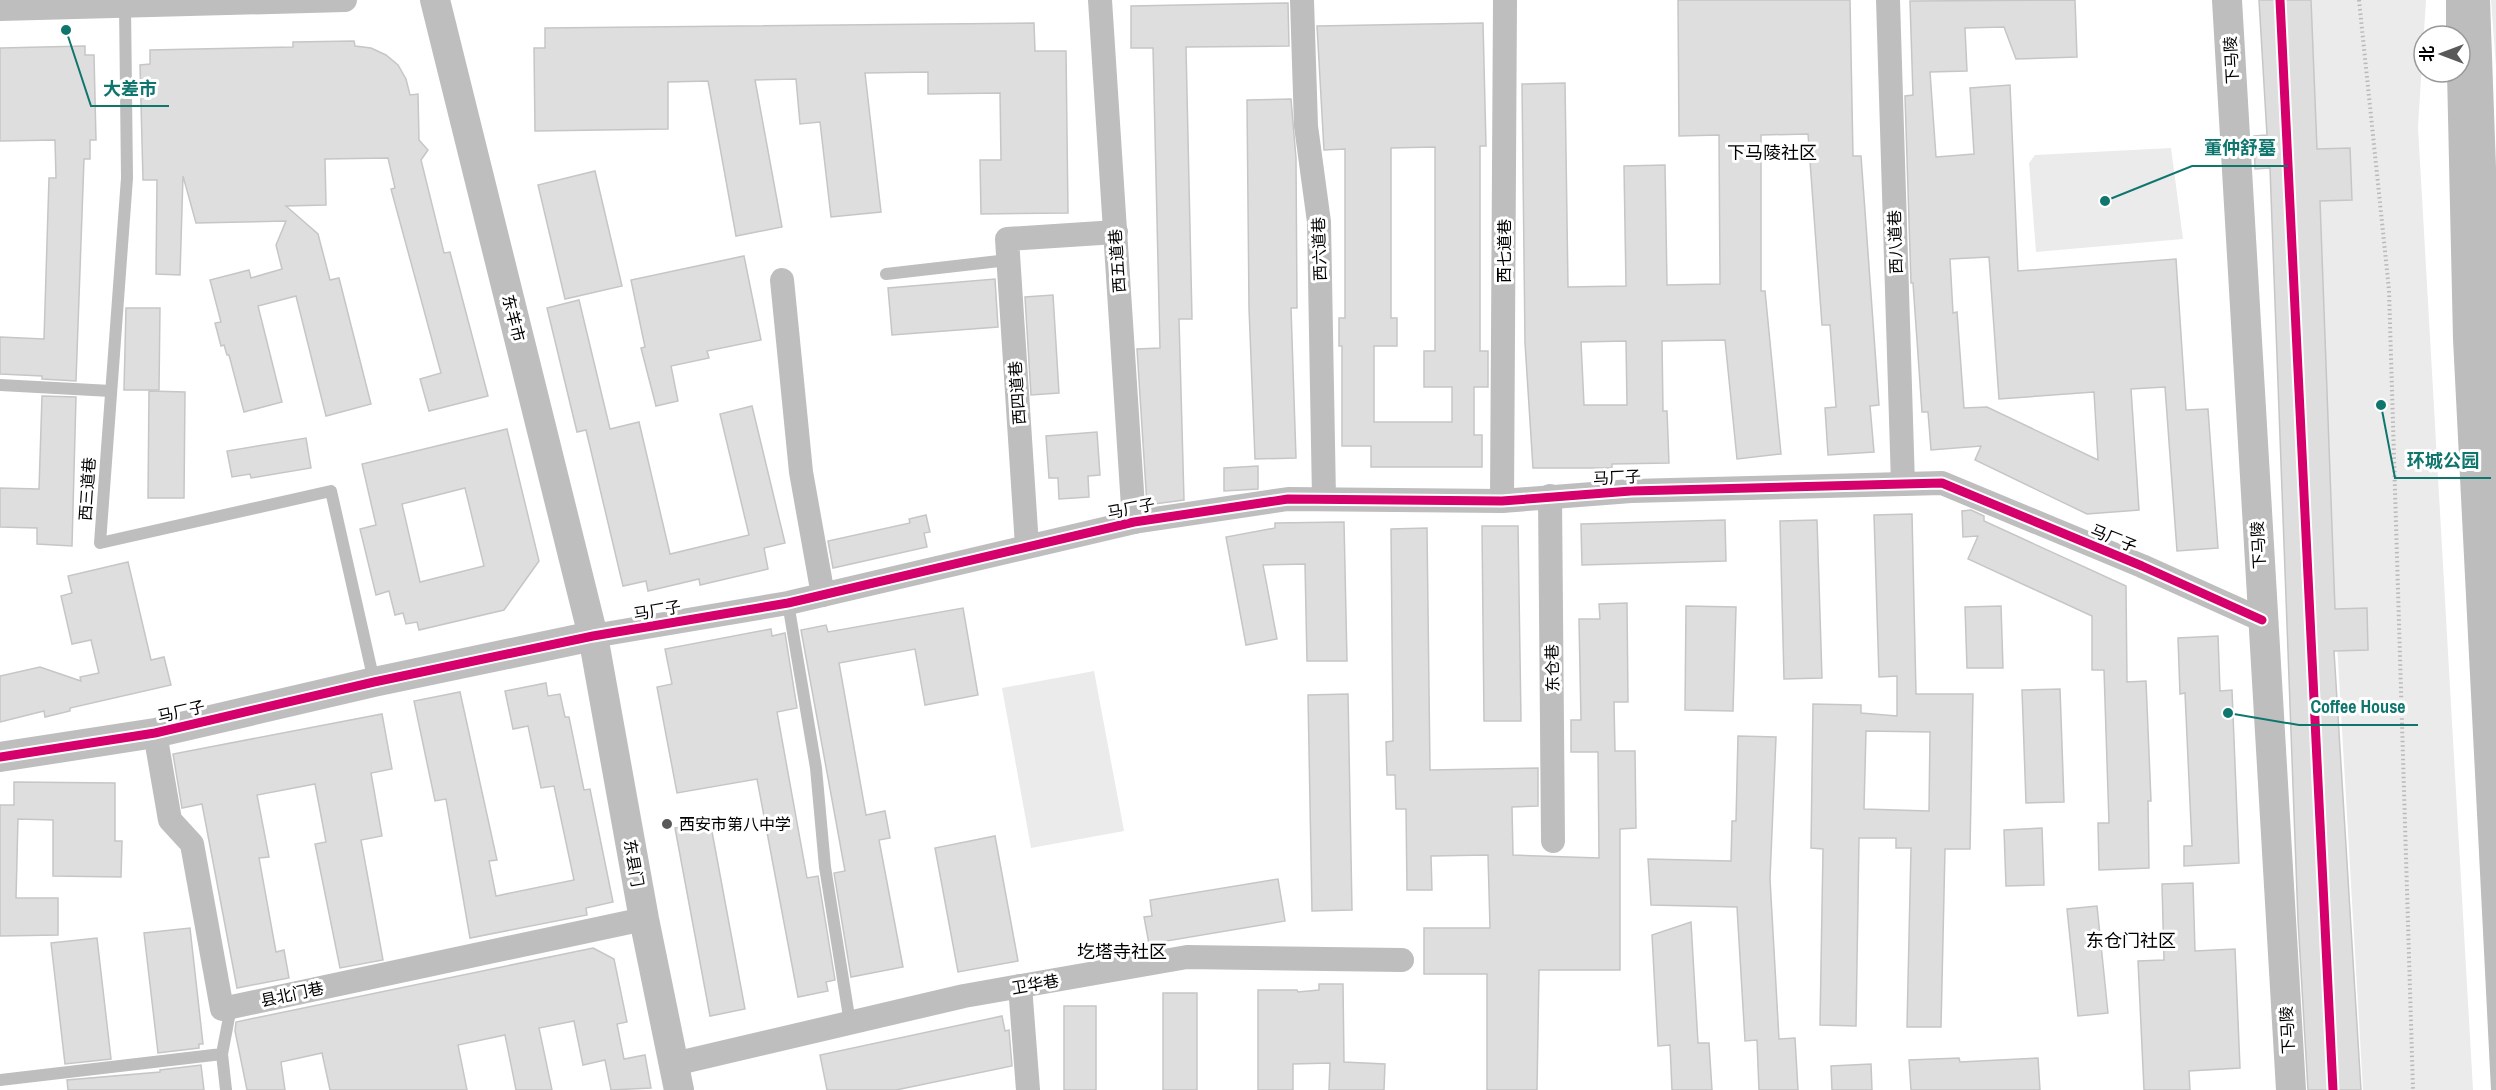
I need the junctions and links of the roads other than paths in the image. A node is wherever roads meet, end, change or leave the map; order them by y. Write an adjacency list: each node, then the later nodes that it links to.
1 (345, 0): 8 (street)
2 (435, 0): 25 (street, 东羊市)
3 (1100, 0): 10 (street, 西五道巷)
4 (1302, 0): 18 (street, 西六道巷)
5 (1505, 0): 19 (street, 西七道巷)
6 (1888, 0): 16 (street, 西八道巷)
7 (2227, 0): 24 (street, 下马陵)
8 (125, 5): 9 (street); 15 (lane, 西三道巷)
9 (0, 9)
10 (1116, 232): 11 (street); 20 (street, 西五道巷)
11 (1007, 250): 12 (lane); 21 (street, 西四道巷)
12 (886, 274)
13 (782, 280): 22 (street)
14 (0, 385): 15 (lane)
15 (111, 391): 26 (lane, 西三道巷)
16 (1903, 484): 17 (street, 马厂子); 24 (street, 马厂子)
17 (1550, 496): 19 (street, 马厂子); 29 (street, 东仓巷)
18 (1324, 498): 19 (street, 马厂子); 20 (street, 马厂子)
19 (1502, 501)
20 (1134, 522): 21 (street, 马厂子)
21 (1027, 546): 22 (street, 马厂子)
22 (823, 595): 23 (street, 马厂子)
23 (788, 603): 25 (street, 马厂子); 34 (lane)
24 (2262, 620): 40 (street, 下马陵)
25 (593, 636): 26 (street, 马厂子); 30 (street, 东县门)
26 (374, 682): 27 (street, 马厂子)
27 (155, 733): 28 (street, 马厂子); 33 (street)
28 (0, 757)
29 (1553, 840)
30 (644, 919): 33 (street, 县北门巷); 37 (street, 东县门)
31 (1402, 960): 32 (street, 卫华巷)
32 (1020, 986): 34 (street, 卫华巷); 39 (street)
33 (231, 1006): 35 (lane)
34 (850, 1023): 37 (street, 卫华巷)
35 (222, 1054): 36 (lane); 38 (lane)
36 (0, 1080)
37 (677, 1083)
38 (226, 1090)
39 (1028, 1090)
40 (2291, 1090)

